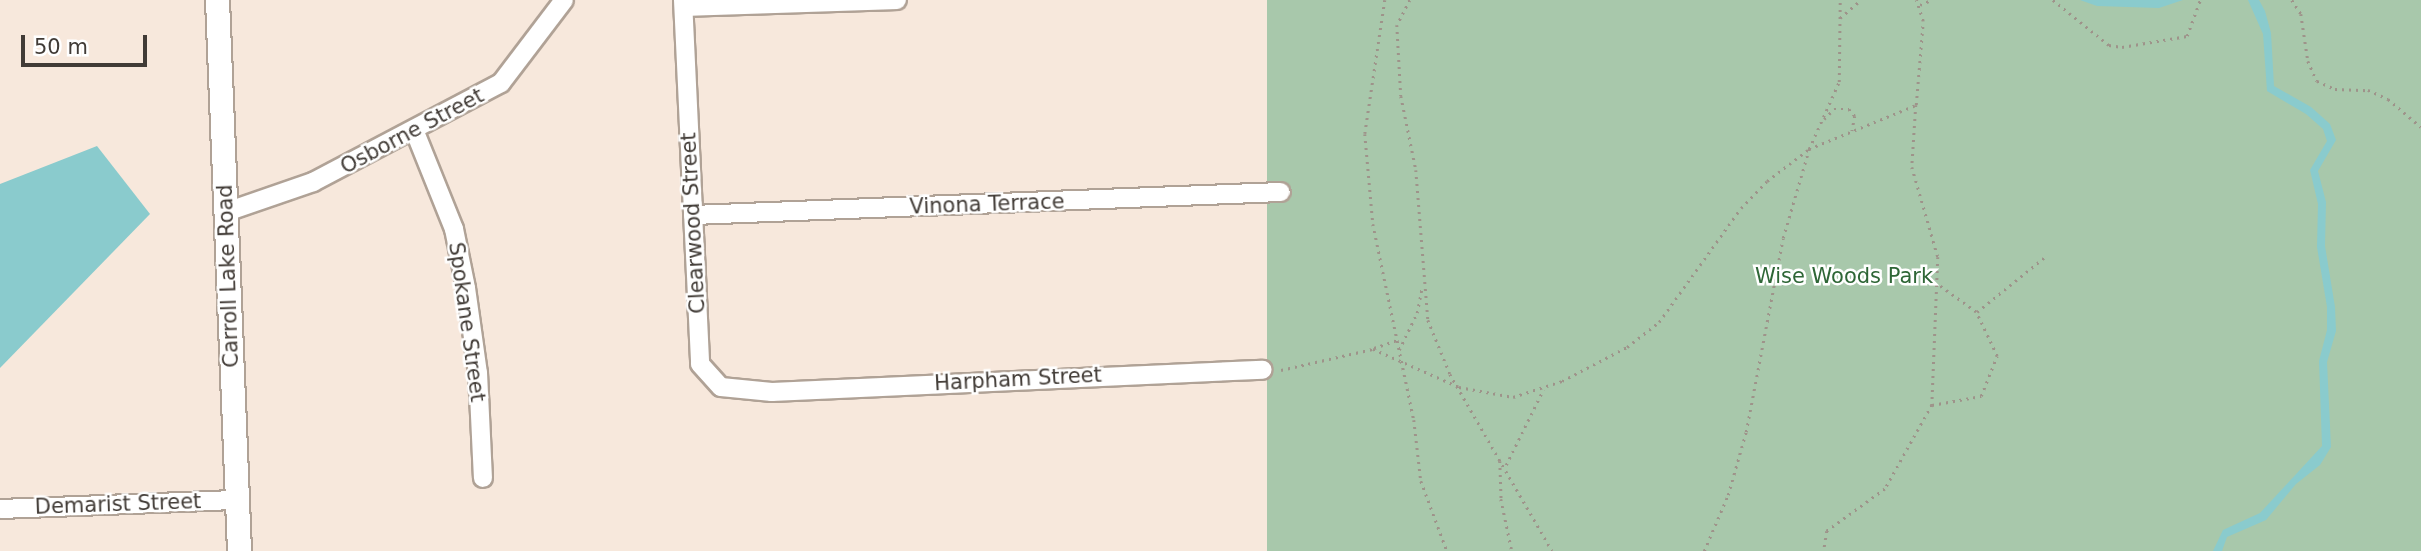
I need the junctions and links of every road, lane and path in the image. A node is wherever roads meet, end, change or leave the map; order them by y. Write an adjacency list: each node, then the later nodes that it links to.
1 (217, 0): 23 (street, Carroll Lake Road)
2 (564, 0): 20 (street, Osborne Street)
3 (897, 0): 13 (street)
4 (1385, 0): 29 (path)
5 (1410, 0): 26 (path)
6 (1840, 0): 15 (path)
7 (1861, 0): 15 (path)
8 (1916, 0): 14 (path)
9 (1931, 0): 14 (path)
10 (2053, 0): 11 (path)
11 (2200, 0)
12 (2292, 0): 18 (path)
13 (684, 4): 24 (street, Clearwood Street)
14 (1920, 5): 16 (path)
15 (1840, 18): 17 (path)
16 (1916, 105): 19 (path); 27 (path)
17 (1819, 124): 19 (path); 21 (path)
18 (2421, 127)
19 (1852, 131): 21 (path)
20 (415, 132): 23 (street, Osborne Street); 40 (street, Spokane Street)
21 (1809, 149): 35 (path); 47 (path)
22 (1281, 192): 24 (street, Vinona Terrace)
23 (226, 212): 41 (street, Carroll Lake Road)
24 (693, 215): 36 (street, Clearwood Street)
25 (2045, 257): 28 (path)
26 (1424, 283): 31 (path); 34 (path)
27 (1937, 284): 28 (path); 37 (path)
28 (1976, 312): 37 (path)
29 (1397, 340): 30 (path); 31 (path)
30 (1373, 349): 32 (path); 33 (path)
31 (1399, 350): 32 (path)
32 (1401, 359): 34 (path); 44 (path)
33 (1263, 370): 36 (street, Harpham Street)
34 (1459, 387): 35 (path); 38 (path)
35 (1543, 390): 39 (path)
36 (772, 392)
37 (1932, 405): 48 (path)
38 (1500, 457): 39 (path); 45 (path)
39 (1505, 467): 46 (path)
40 (483, 478)
41 (237, 500): 42 (street, Demarist Street); 43 (street, Carroll Lake Road)
42 (0, 509)
43 (239, 551)
44 (1447, 551)
45 (1511, 551)
46 (1552, 551)
47 (1704, 551)
48 (1824, 551)

